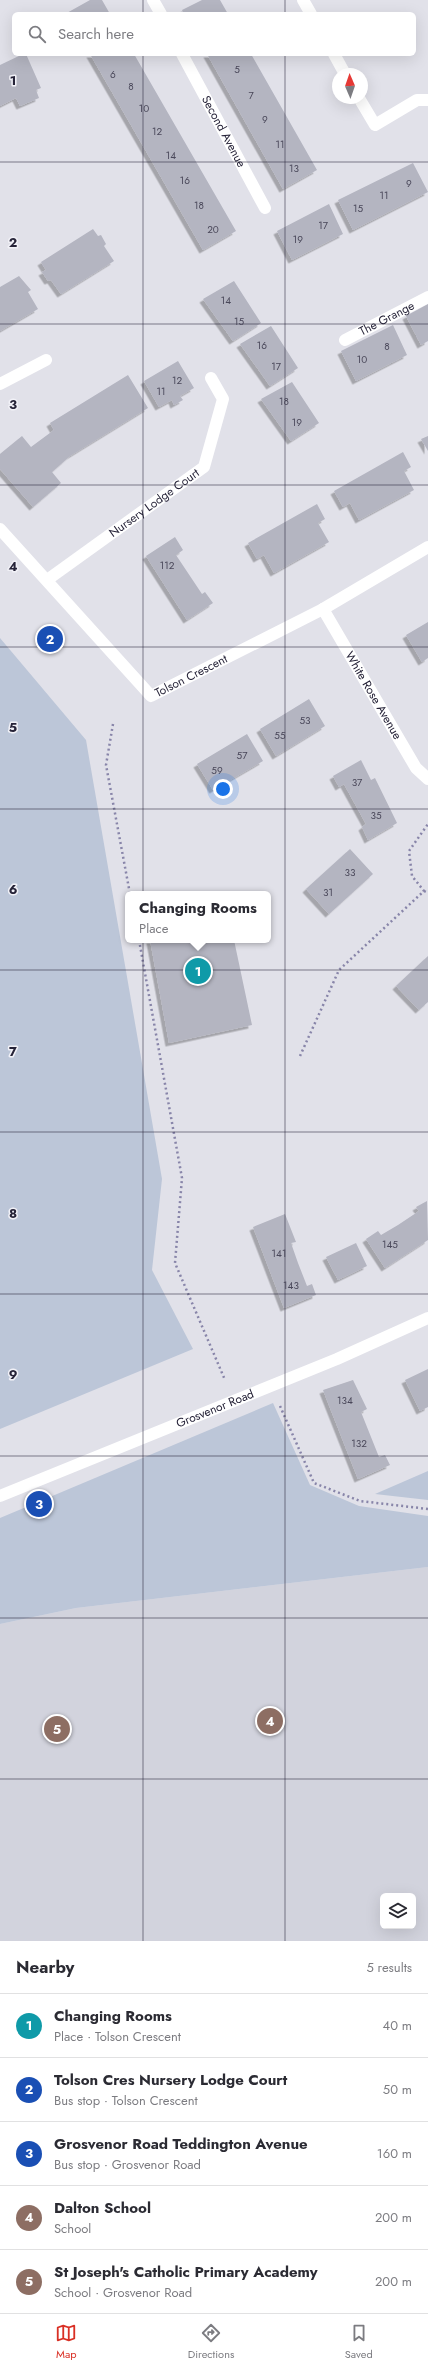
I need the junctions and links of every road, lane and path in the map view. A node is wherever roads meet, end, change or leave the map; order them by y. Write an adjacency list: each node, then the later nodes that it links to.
1 (153, 0): 3 (street)
2 (303, 0): 4 (street)
3 (159, 12)
4 (310, 12)
5 (183, 56): 10 (street, Second Avenue)
6 (335, 56): 7 (street)
7 (342, 68)
8 (428, 100): 9 (street)
9 (363, 104)
10 (265, 208)
11 (428, 297): 12 (street, The Grange)
12 (345, 340)
13 (46, 360): 15 (street)
14 (211, 378): 18 (street, Nursery Lodge Court)
15 (0, 384)
16 (0, 529): 18 (street, Tolson Crescent)
17 (428, 548): 19 (street, Tolson Crescent)
18 (47, 580): 19 (street, Tolson Crescent)
19 (323, 609): 21 (street, White Rose Avenue)
20 (113, 724): 24 (path)
21 (428, 779)
22 (428, 824): 23 (path)
23 (424, 890): 25 (path); 27 (path)
24 (129, 891)
25 (428, 893)
26 (140, 943): 30 (path)
27 (300, 1056)
28 (428, 1318): 29 (street, Grosvenor Road)
29 (271, 1385): 30 (street, Grosvenor Road); 32 (path)
30 (233, 1401): 31 (street, Grosvenor Road)
31 (0, 1496)
32 (428, 1509)

